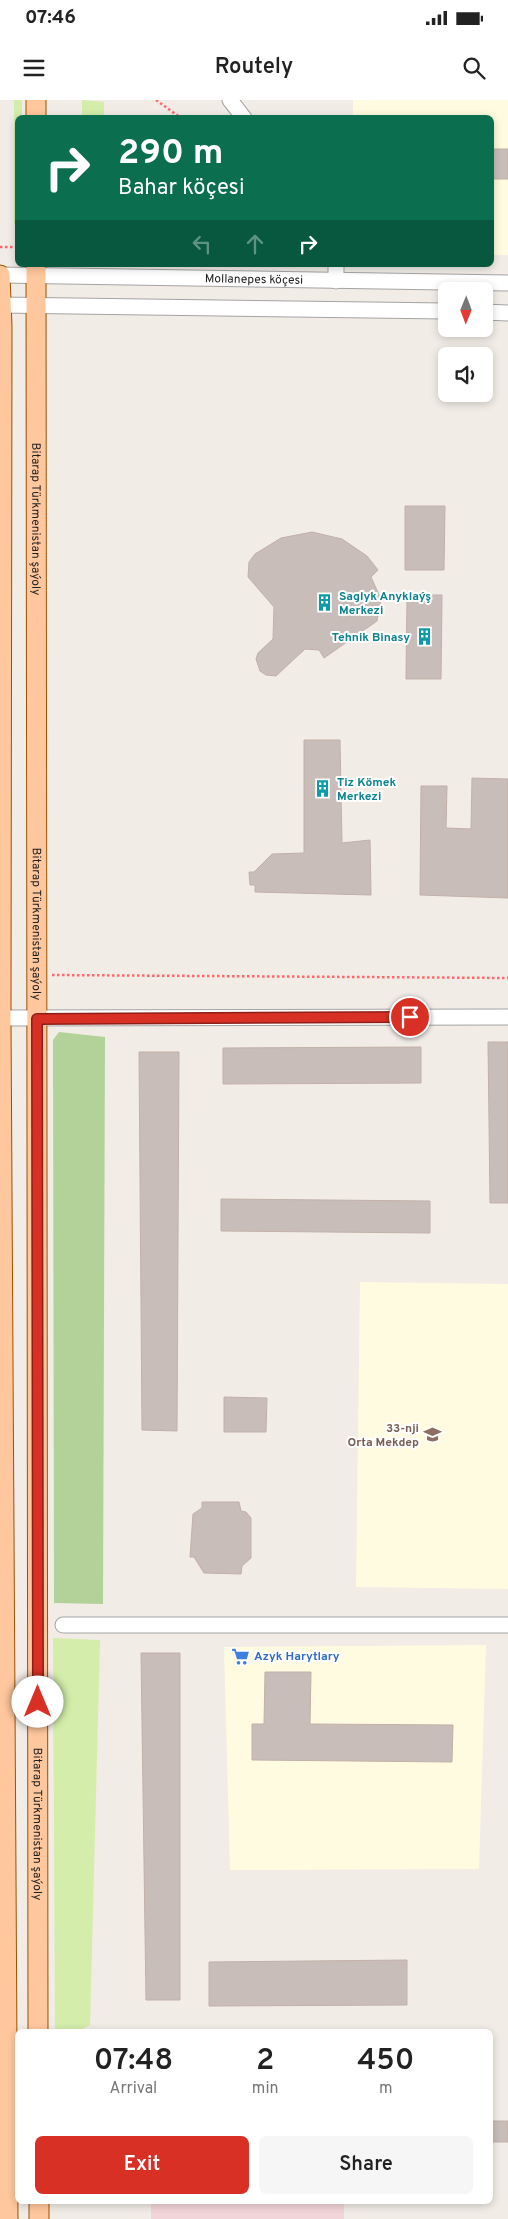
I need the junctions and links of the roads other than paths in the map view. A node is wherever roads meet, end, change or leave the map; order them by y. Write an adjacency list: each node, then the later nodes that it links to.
1 (36, 100): 3 (main road)
2 (230, 100): 4 (street)
3 (36, 115)
4 (242, 115)
5 (336, 267): 8 (street)
6 (36, 270): 7 (street, Mollanepes köçesi); 8 (street, Mollanepes köçesi); 10 (main road, Bitarap Türkmenistan şaýoly)
7 (0, 275): 11 (main road)
8 (336, 281): 9 (street, Mollanepes köçesi)
9 (508, 283)
10 (36, 304): 11 (street); 12 (street); 17 (main road, Bitarap Türkmenistan şaýoly)
11 (1, 305): 16 (main road)
12 (438, 312)
13 (493, 312): 14 (street)
14 (508, 312)
15 (508, 1017): 17 (street)
16 (1, 1018): 17 (street); 22 (main road)
17 (37, 1019): 20 (main road, Bitarap Türkmenistan şaýoly)
18 (63, 1624): 19 (street)
19 (508, 1625)
20 (38, 2029)
21 (39, 2204): 23 (main road)
22 (8, 2219)
23 (39, 2219)

